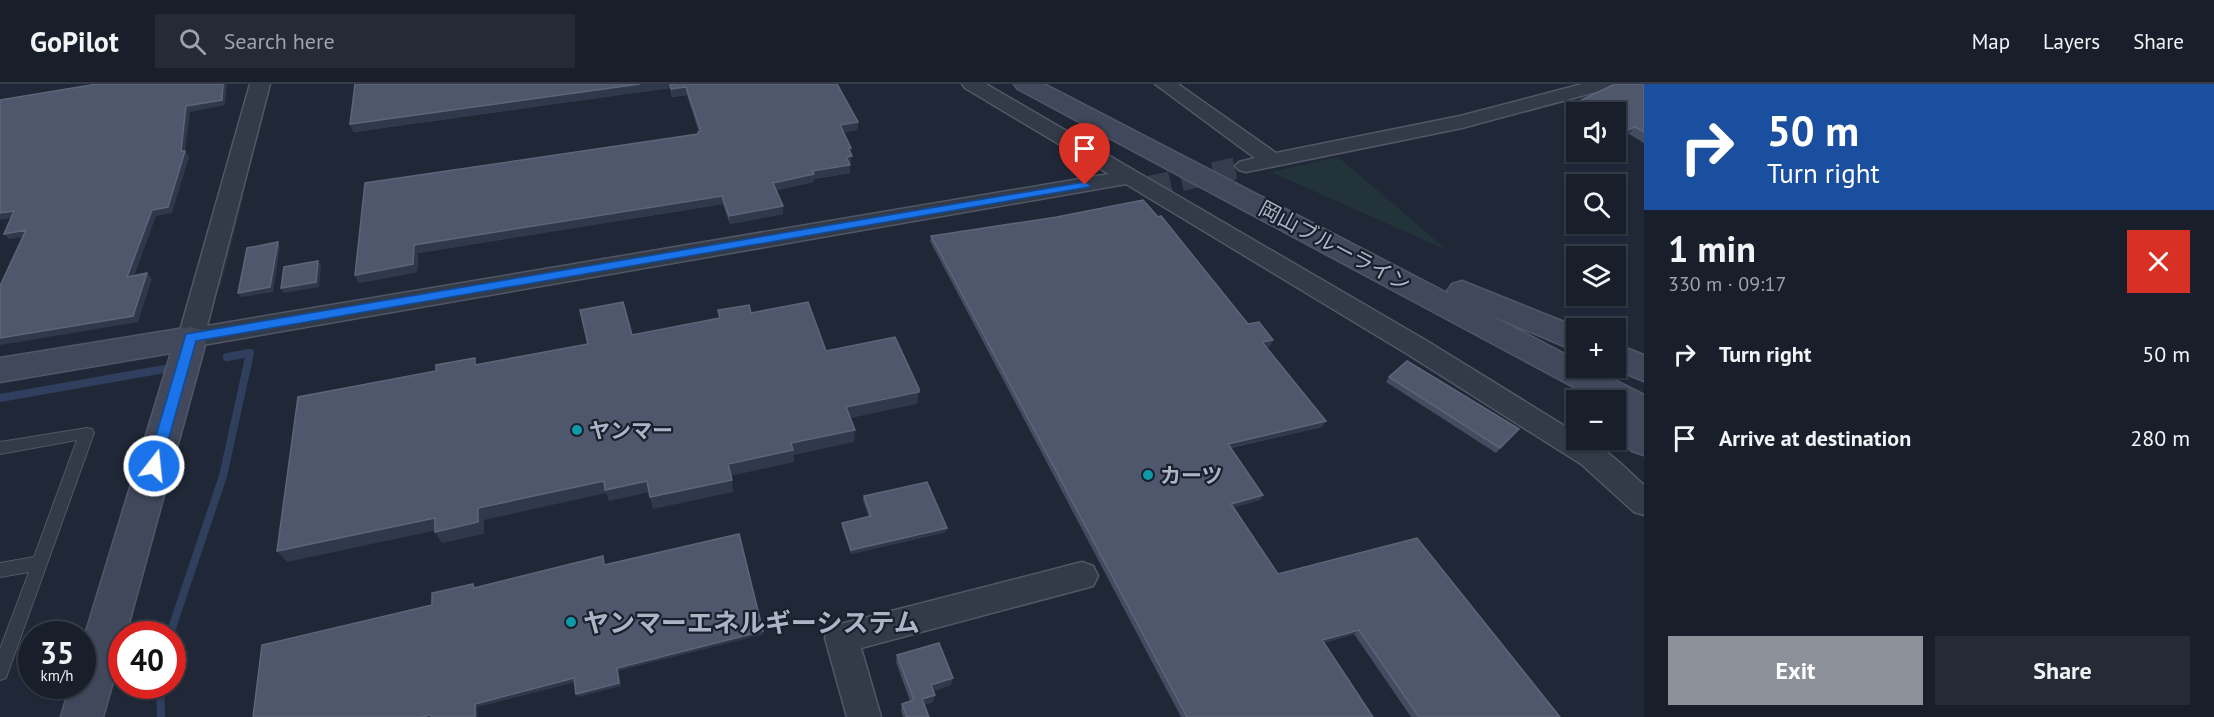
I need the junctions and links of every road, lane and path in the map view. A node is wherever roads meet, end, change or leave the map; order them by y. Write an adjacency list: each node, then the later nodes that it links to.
1 (260, 84): 12 (street)
2 (972, 84): 9 (street)
3 (1026, 84): 6 (main road, 岡山ブルーライン)
4 (1165, 84): 7 (street)
5 (1604, 84): 7 (street)
6 (1166, 157): 10 (main road, 岡山ブルーライン); 11 (main road)
7 (1272, 160): 8 (street)
8 (1246, 166)
9 (1131, 177): 12 (street); 21 (street)
10 (1469, 317): 16 (main road); 17 (main road, 岡山ブルーライン)
11 (1566, 336)
12 (191, 338): 15 (main road); 26 (main road)
13 (1626, 361): 14 (main road)
14 (1644, 369)
15 (0, 370)
16 (1574, 390)
17 (1644, 410)
18 (1626, 426): 19 (main road)
19 (1644, 441)
20 (0, 448): 22 (lane)
21 (1644, 502)
22 (40, 563): 23 (lane); 25 (lane)
23 (0, 570)
24 (1082, 576): 27 (street)
25 (0, 672)
26 (82, 717)
27 (864, 717)

